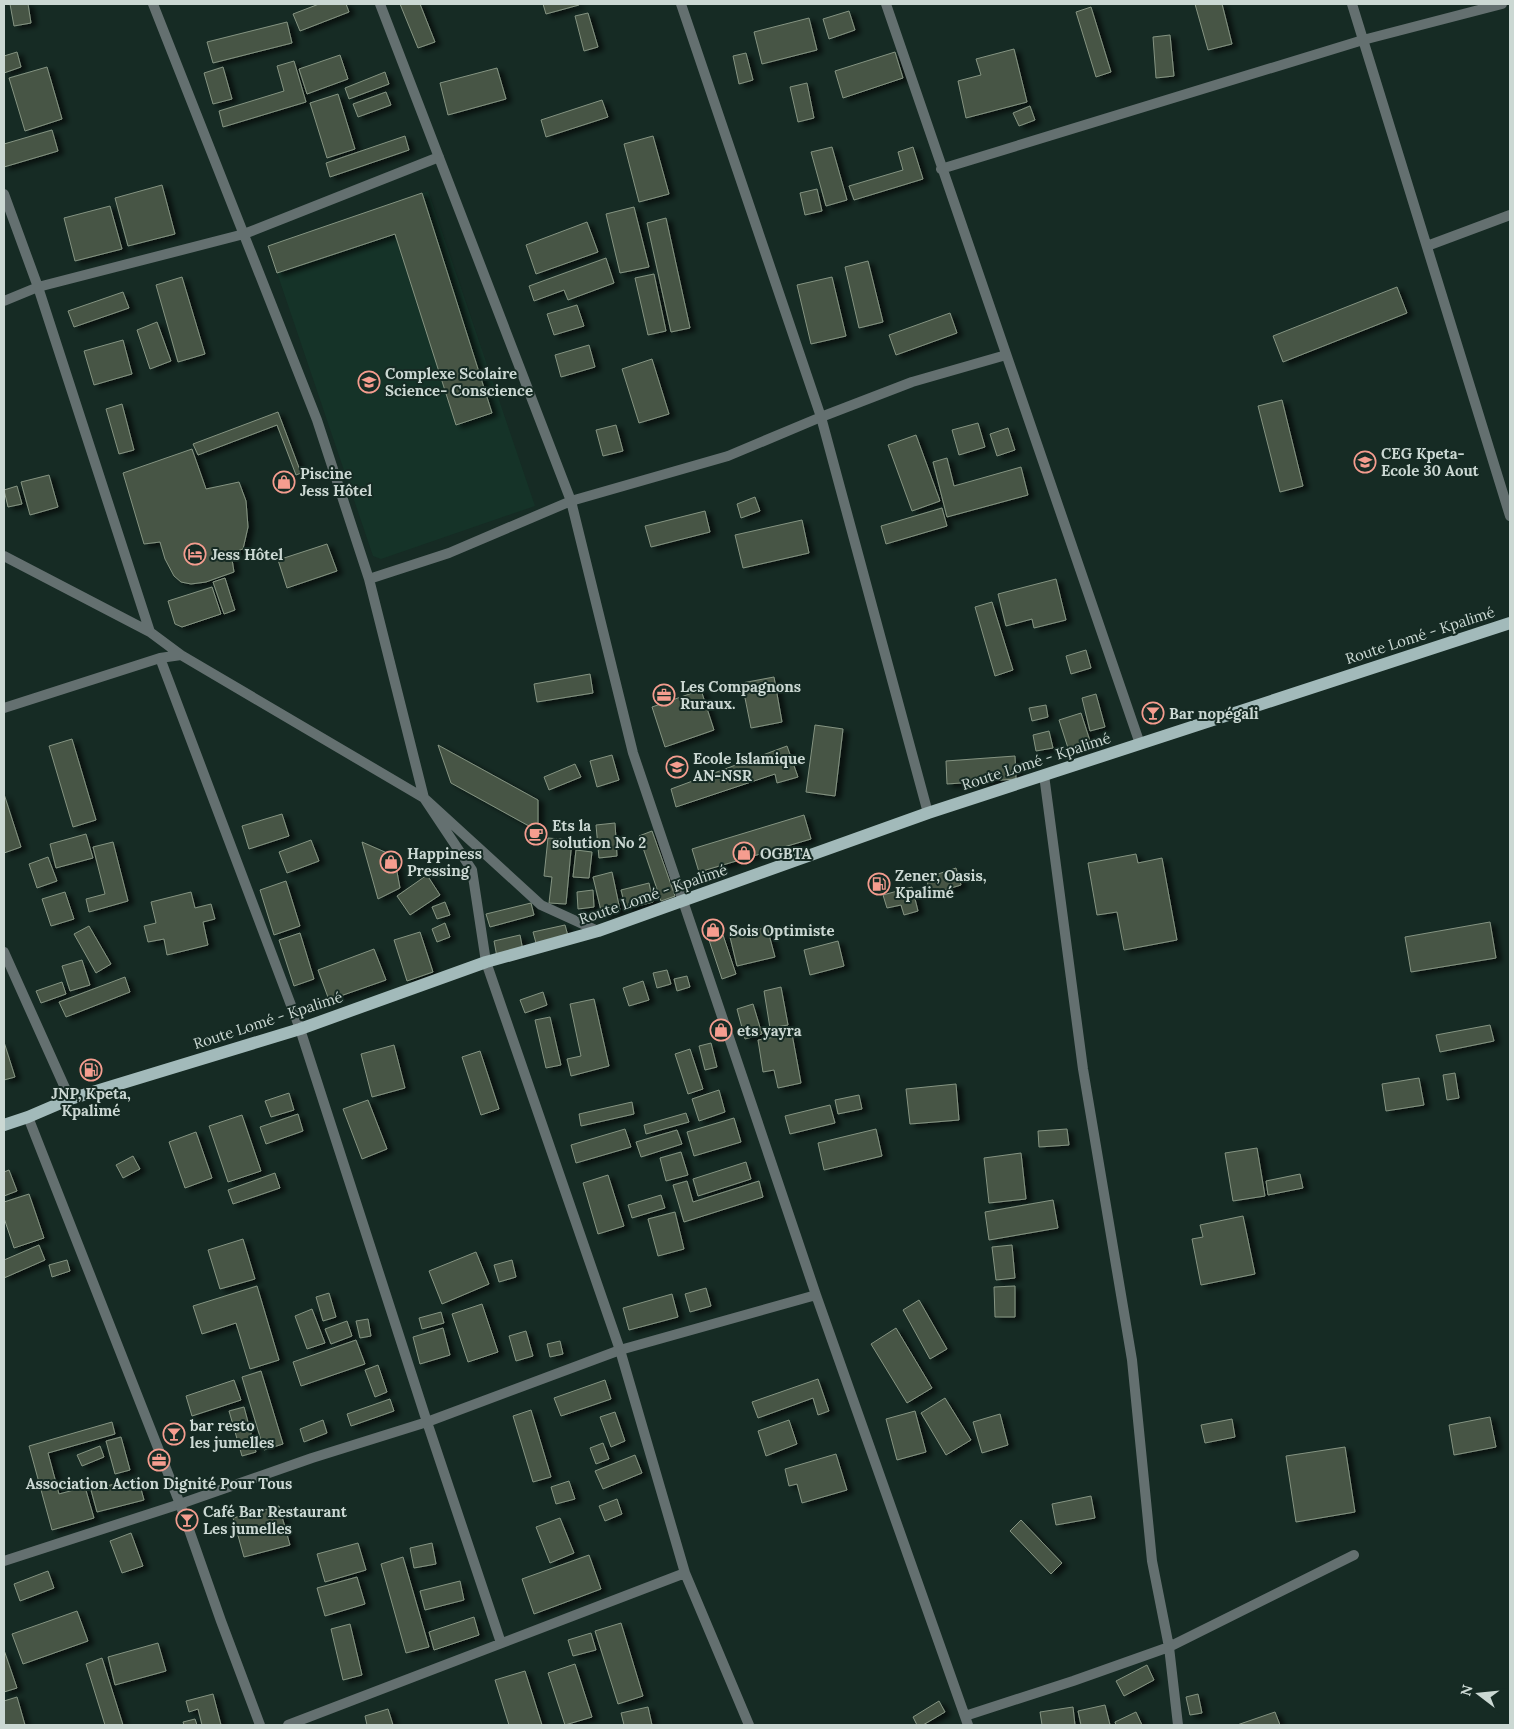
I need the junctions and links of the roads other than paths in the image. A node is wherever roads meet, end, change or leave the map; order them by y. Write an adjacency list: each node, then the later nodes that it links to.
1 (154, 4): 12 (street)
2 (380, 4): 8 (street)
3 (681, 4): 17 (street)
4 (886, 4): 9 (street)
5 (1352, 4): 7 (street)
6 (1502, 4): 7 (street)
7 (1363, 40): 9 (street); 13 (street)
8 (439, 157): 12 (street); 18 (street)
9 (941, 169): 16 (street)
10 (4, 194): 14 (street)
11 (1510, 215): 13 (street)
12 (244, 234): 14 (street); 21 (street)
13 (1426, 246): 19 (street)
14 (38, 287): 15 (street); 23 (street)
15 (4, 301)
16 (1006, 355): 17 (street); 27 (street)
17 (821, 417): 18 (street); 30 (street)
18 (571, 501): 21 (street); 31 (street)
19 (1510, 516)
20 (4, 556): 23 (street)
21 (369, 579): 29 (street)
22 (1510, 623): 27 (main road, Route Lomé - Kpalimé)
23 (150, 632): 24 (street)
24 (181, 655): 25 (street); 29 (street)
25 (160, 658): 26 (street); 35 (street)
26 (4, 708)
27 (1140, 744): 28 (main road, Route Lomé - Kpalimé)
28 (1044, 775): 30 (main road, Route Lomé - Kpalimé); 47 (street)
29 (424, 798): 32 (street); 34 (street)
30 (928, 813): 31 (main road, Route Lomé - Kpalimé)
31 (683, 900): 32 (main road, Route Lomé - Kpalimé); 39 (street)
32 (598, 931): 34 (main road, Route Lomé - Kpalimé)
33 (4, 952): 36 (street)
34 (486, 962): 35 (main road, Route Lomé - Kpalimé); 40 (street)
35 (300, 1029): 36 (main road, Route Lomé - Kpalimé); 41 (street)
36 (70, 1099): 37 (main road, Route Lomé - Kpalimé)
37 (28, 1117): 38 (main road, Route Lomé - Kpalimé); 42 (street)
38 (4, 1125)
39 (816, 1295): 40 (street); 48 (street)
40 (620, 1350): 41 (street); 45 (street)
41 (427, 1422): 42 (street); 46 (street)
42 (180, 1504): 44 (street); 49 (street)
43 (1354, 1555): 47 (street)
44 (4, 1561)
45 (685, 1573): 46 (street); 51 (street)
46 (501, 1643): 50 (street)
47 (1169, 1648): 48 (street); 52 (street)
48 (966, 1721)
49 (260, 1725)
50 (288, 1725)
51 (749, 1725)
52 (1178, 1725)

